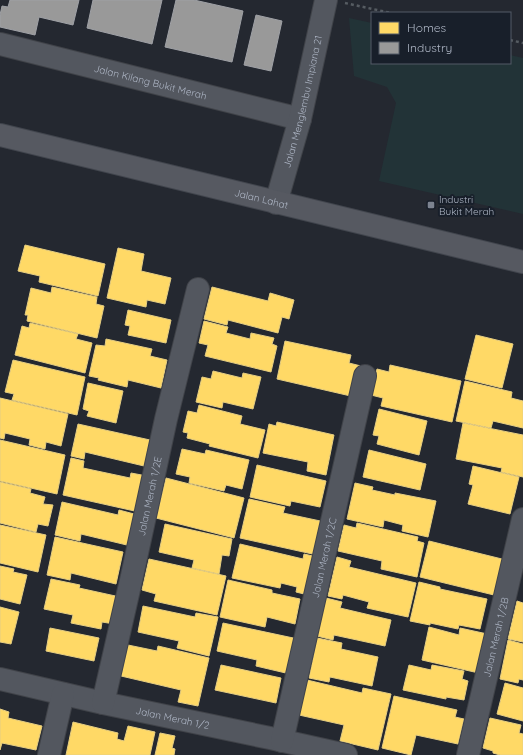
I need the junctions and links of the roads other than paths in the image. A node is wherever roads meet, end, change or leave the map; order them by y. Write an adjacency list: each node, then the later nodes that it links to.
1 (333, 1): 3 (street, Jalan Menglembu Impiana 21)
2 (0, 44): 3 (street, Jalan Kilang Bukit Merah)
3 (300, 119): 5 (street, Jalan Menglembu Impiana 21)
4 (0, 135): 5 (main road, Jalan Lahat)
5 (276, 203): 6 (main road, Jalan Lahat)
6 (523, 262)
7 (198, 289): 12 (street, Jalan Merah 1/2E)
8 (365, 376): 13 (street, Jalan Merah 1/2C)
9 (523, 519): 16 (street, Jalan Merah 1/2B)
10 (0, 680): 11 (street, Jalan Merah 1/2)
11 (63, 694): 12 (street, Jalan Merah 1/2); 14 (street)
12 (103, 703): 13 (street, Jalan Merah 1/2)
13 (273, 744): 15 (street, Jalan Merah 1/2)
14 (49, 755)
15 (346, 755)
16 (468, 755)

